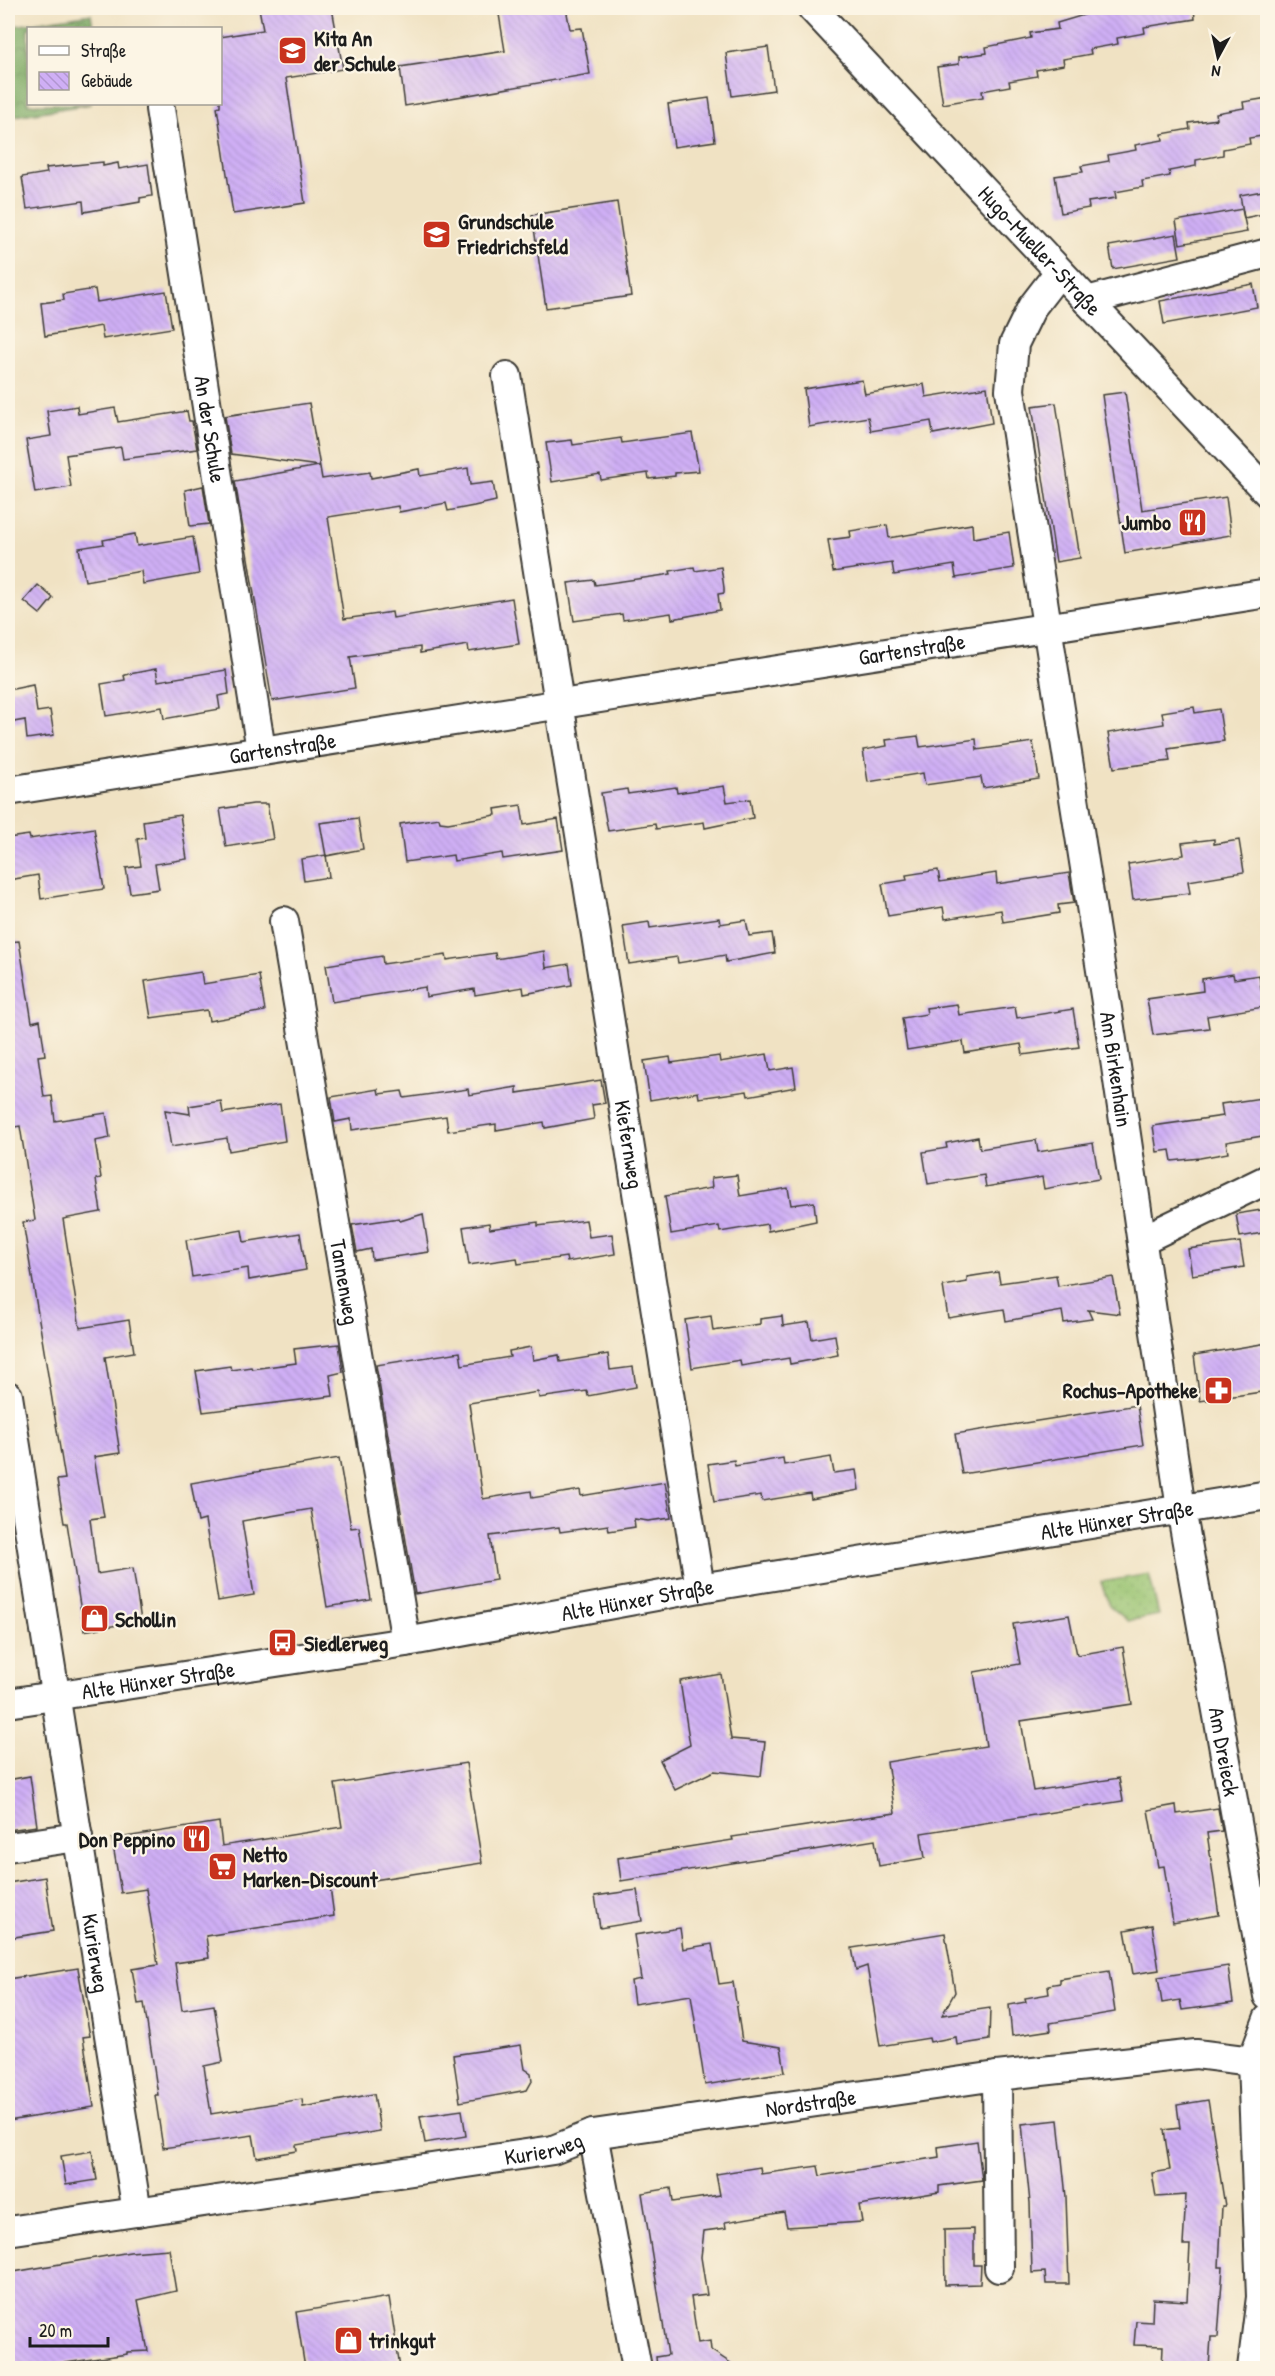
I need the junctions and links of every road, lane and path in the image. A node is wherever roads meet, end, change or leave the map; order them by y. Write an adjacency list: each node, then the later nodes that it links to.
1 (812, 8): 4 (street, Hugo-Mueller-Straße)
2 (159, 109): 11 (street, An der Schule)
3 (1268, 253): 5 (street)
4 (1059, 272): 5 (street, Hugo-Mueller-Straße); 9 (street, Am Birkenhain)
5 (1087, 301): 7 (street, Hugo-Mueller-Straße)
6 (507, 376): 10 (street)
7 (1268, 493)
8 (1268, 593): 9 (street, Gartenstraße)
9 (1046, 629): 10 (street, Gartenstraße); 15 (street, Am Birkenhain)
10 (557, 702): 11 (street, Gartenstraße); 19 (street, Kiefernweg)
11 (261, 750): 12 (street, Gartenstraße)
12 (8, 790)
13 (284, 921): 20 (street, Tannenweg)
14 (1268, 1179): 15 (street)
15 (1142, 1240): 18 (street, Am Birkenhain)
16 (8, 1396): 21 (street)
17 (1268, 1495): 18 (street, Alte Hünxer Straße)
18 (1181, 1509): 19 (street, Alte Hünxer Straße); 25 (street, Am Dreieck)
19 (700, 1588): 20 (street, Alte Hünxer Straße)
20 (406, 1642): 21 (street, Alte Hünxer Straße)
21 (56, 1695): 22 (street, Alte Hünxer Straße); 23 (street, Kurierweg)
22 (8, 1703)
23 (78, 1837): 24 (street); 30 (street, Kurierweg)
24 (8, 1847)
25 (1268, 1996)
26 (1266, 2030): 27 (street)
27 (1260, 2063): 28 (street, Nordstraße); 34 (street)
28 (997, 2076): 29 (street, Nordstraße); 32 (street)
29 (593, 2134): 30 (street, Kurierweg); 33 (street)
30 (137, 2211): 31 (street, Kurierweg)
31 (8, 2231)
32 (999, 2268)
33 (637, 2368)
34 (1252, 2368)

